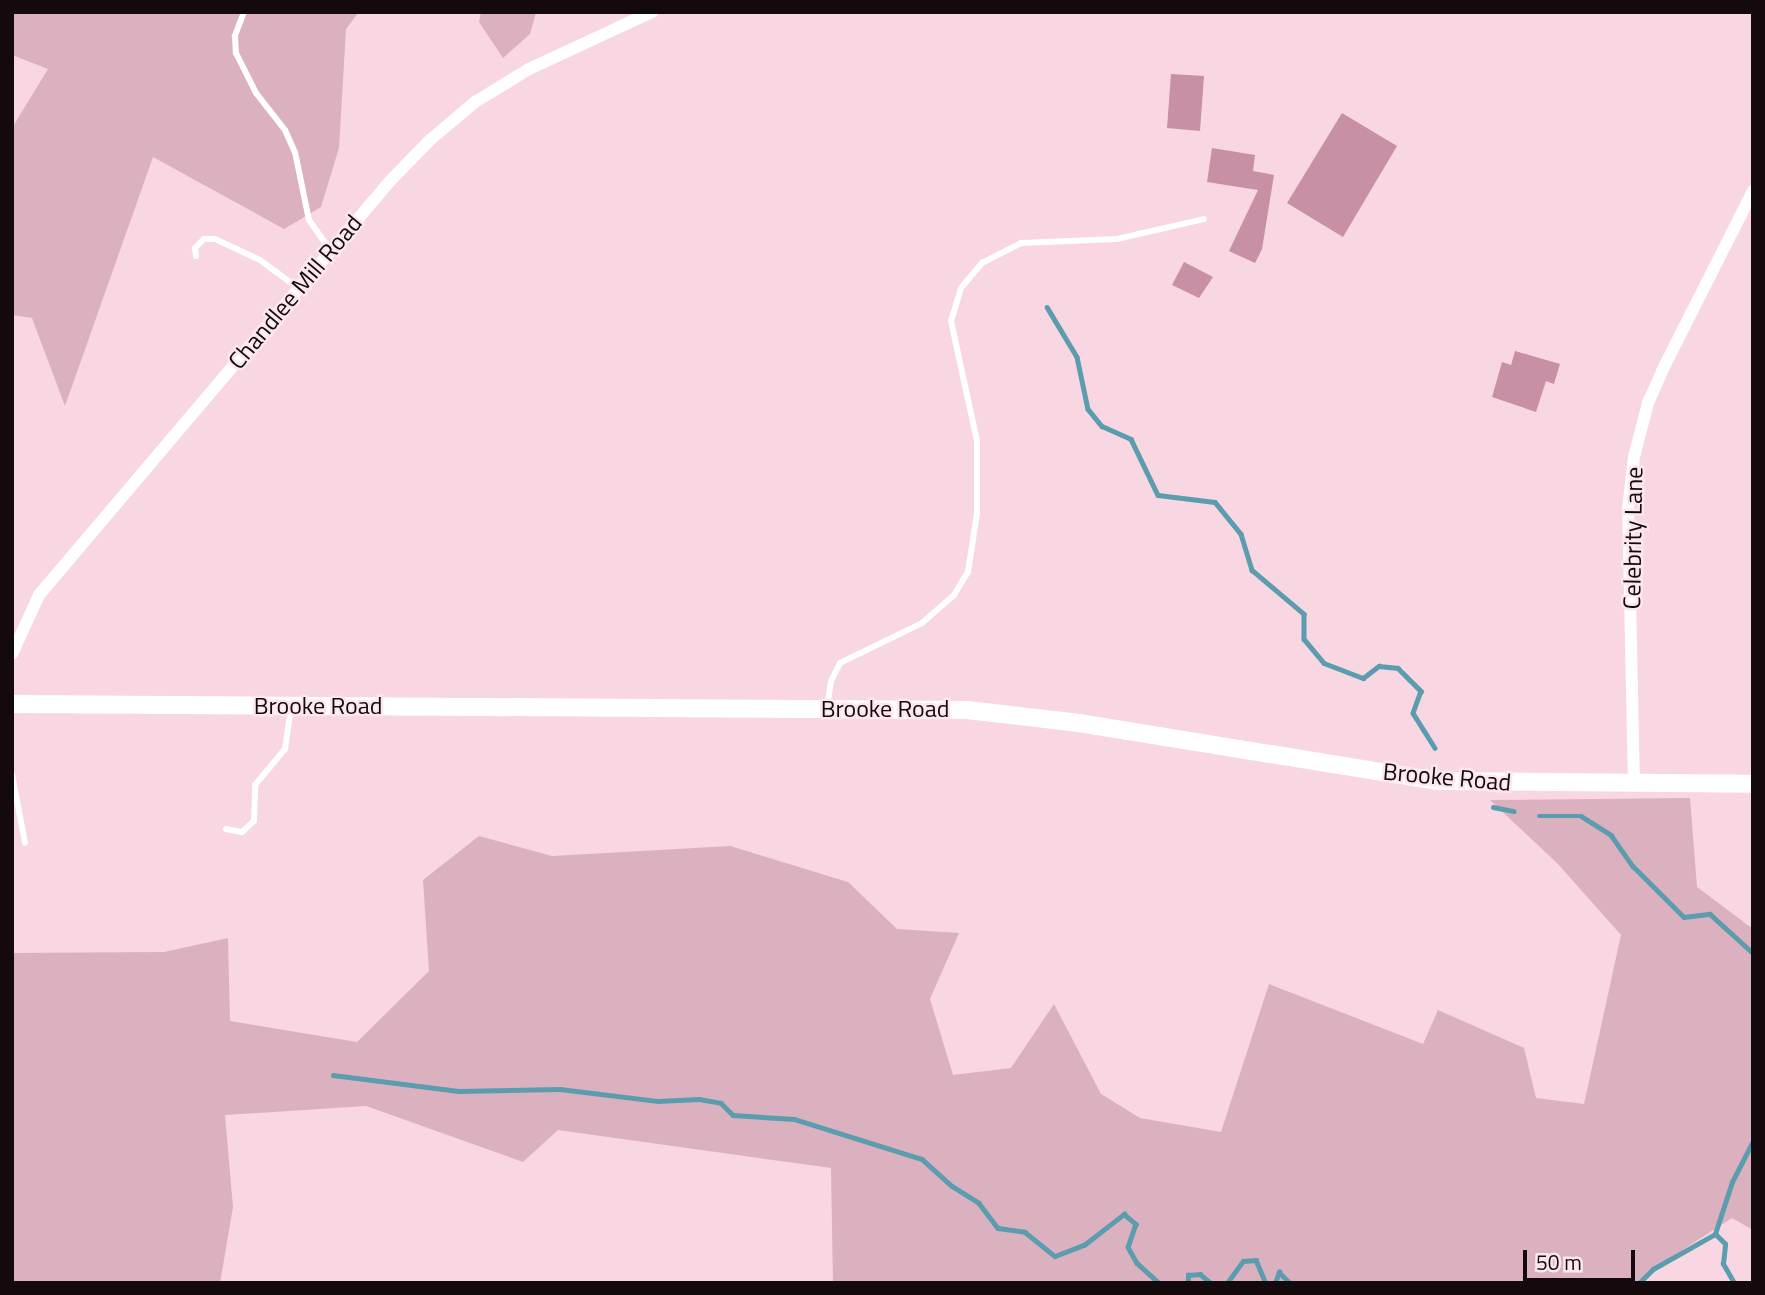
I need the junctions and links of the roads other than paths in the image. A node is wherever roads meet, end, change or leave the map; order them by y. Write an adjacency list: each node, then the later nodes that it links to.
1 (244, 12): 5 (lane)
2 (652, 12): 5 (street, Chandlee Mill Road)
3 (1753, 191): 14 (street, Celebrity Lane)
4 (1205, 219): 11 (lane)
5 (330, 250): 7 (street, Chandlee Mill Road)
6 (196, 256): 7 (lane)
7 (298, 288): 8 (street, Chandlee Mill Road)
8 (12, 654)
9 (12, 704): 10 (street, Brooke Road)
10 (292, 706): 11 (street, Brooke Road); 15 (lane)
11 (826, 709): 14 (street, Brooke Road)
12 (12, 774): 16 (lane)
13 (1753, 784): 14 (street, Brooke Road)
14 (1634, 786)
15 (226, 829)
16 (25, 843)

